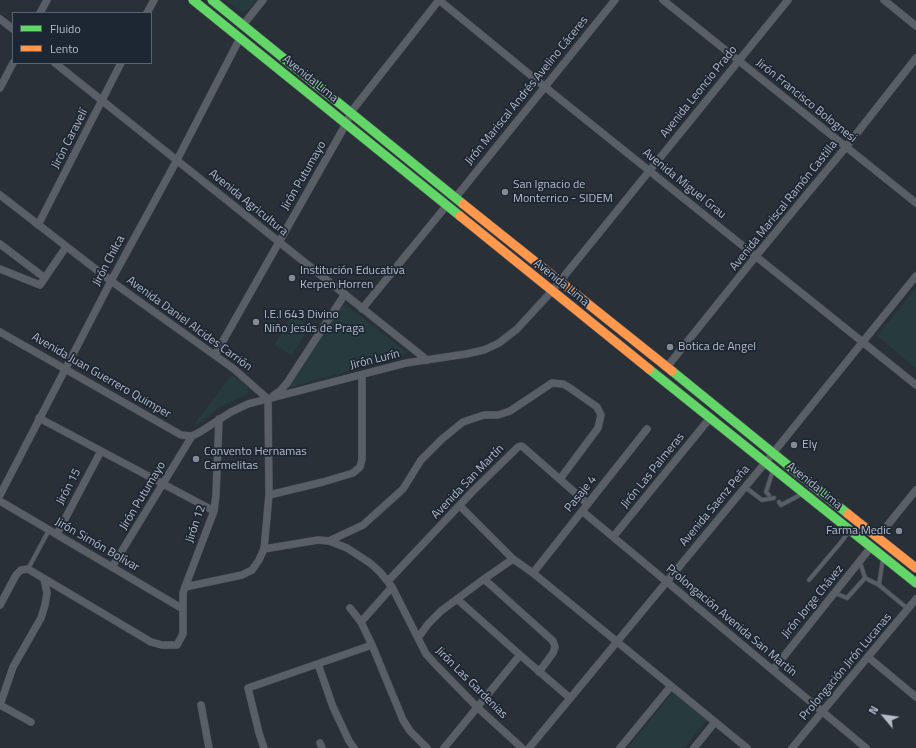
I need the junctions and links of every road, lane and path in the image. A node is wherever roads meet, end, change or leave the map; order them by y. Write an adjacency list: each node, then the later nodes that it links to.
1 (47, 0): 11 (street)
2 (154, 0): 12 (street)
3 (192, 0): 17 (main road, Avenida Lima)
4 (263, 0): 14 (street)
5 (439, 0): 23 (street, Avenida Miguel Grau); 26 (street, Jirón Putumayo)
6 (615, 0): 23 (street, Jirón Mariscal Andrés Avelino Cáceres)
7 (663, 0): 19 (street, Jirón Francisco Bolognesi)
8 (788, 0): 19 (street, Avenida Leoncio Prado)
9 (884, 0): 15 (street)
10 (214, 1): 14 (main road, Avenida Lima)
11 (41, 12)
12 (148, 12)
13 (0, 19): 16 (street)
14 (243, 25): 26 (main road, Avenida Lima)
15 (916, 26)
16 (12, 28)
17 (240, 38): 27 (main road, Avenida Lima); 29 (street, Jirón Chilca)
18 (916, 58): 28 (street, Avenida Mariscal Ramón Castilla)
19 (739, 61): 28 (street, Jirón Francisco Bolognesi); 30 (street, Avenida Leoncio Prado)
20 (12, 64): 24 (street)
21 (56, 64): 25 (street, Avenida Agricultura)
22 (121, 64): 25 (street, Jirón Caravelí)
23 (545, 87): 30 (street, Avenida Miguel Grau); 32 (street, Jirón Mariscal Andrés Avelino Cáceres)
24 (0, 88)
25 (102, 101): 29 (street, Avenida Agricultura); 35 (street, Jirón Caravelí)
26 (351, 112): 27 (street, Jirón Putumayo); 32 (main road, Avenida Lima)
27 (346, 124): 34 (main road, Avenida Lima); 36 (street, Jirón Putumayo)
28 (846, 147): 33 (street, Jirón Francisco Bolognesi); 39 (street, Avenida Mariscal Ramón Castilla)
29 (177, 160): 36 (street, Avenida Agricultura); 43 (street, Jirón Chilca)
30 (650, 171): 39 (street, Avenida Miguel Grau); 44 (street, Avenida Leoncio Prado)
31 (0, 195): 35 (street, Avenida Daniel Alcides Carrión)
32 (456, 197): 44 (main road, Avenida Lima)
33 (916, 203)
34 (447, 205): 45 (main road, Avenida Lima); 47 (street)
35 (38, 225): 38 (street, Avenida Daniel Alcides Carrión)
36 (279, 242): 46 (street, Avenida Agricultura); 50 (street, Jirón Putumayo)
37 (0, 244): 42 (street)
38 (66, 246): 42 (street); 43 (street, Avenida Daniel Alcides Carrión)
39 (756, 256): 49 (street, Avenida Miguel Grau); 52 (street, Avenida Mariscal Ramón Castilla)
40 (0, 269): 42 (street)
41 (916, 276): 49 (street, Avenida Saenz Peña)
42 (45, 278)
43 (111, 281): 50 (street, Avenida Daniel Alcides Carrión); 53 (street, Jirón Chilca)
44 (560, 282): 45 (street, Avenida Leoncio Prado); 52 (main road, Avenida Lima)
45 (552, 291): 51 (street, Jirón Lurín); 58 (main road, Avenida Lima)
46 (345, 294): 47 (street, Avenida Agricultura); 56 (street)
47 (362, 309): 51 (street, Avenida Agricultura)
48 (0, 332): 53 (street, Avenida Juan Guerrero Quimper)
49 (862, 342): 55 (street, Avenida Miguel Grau); 63 (street, Avenida Saenz Peña)
50 (215, 355): 56 (street, Avenida Daniel Alcides Carrión)
51 (427, 360): 54 (street, Jirón Lurín)
52 (667, 367): 63 (main road, Avenida Lima)
53 (66, 370): 57 (street, Jirón Chilca); 61 (street, Avenida Juan Guerrero Quimper)
54 (362, 375): 56 (street, Jirón Lurín); 72 (street)
55 (916, 385)
56 (268, 399): 59 (street, Jirón Lurín); 72 (street)
57 (39, 418): 62 (street); 71 (street, Jirón Chilca)
58 (710, 418): 64 (main road, Avenida Lima); 84 (street, Jirón Las Palmeras)
59 (219, 419): 61 (street, Jirón Lurín); 79 (street, Jirón 12)
60 (647, 429): 77 (street, Pasaje 4)
61 (192, 436): 67 (street, Jirón Putumayo)
62 (102, 451): 67 (street); 83 (street, Jirón 15)
63 (772, 453): 64 (street, Avenida Saenz Peña); 85 (main road, Avenida Lima)
64 (765, 462): 65 (main road, Avenida Lima); 68 (street, Avenida Saenz Peña)
65 (774, 469): 70 (main road, Avenida Lima); 73 (lane)
66 (560, 479): 77 (street, Avenida San Martín); 78 (street, Avenida San Martín); 86 (street)
67 (163, 484): 79 (street); 92 (street, Jirón Putumayo)
68 (745, 487): 74 (lane); 100 (street, Avenida Saenz Peña)
69 (916, 490): 85 (street)
70 (804, 493): 76 (lane); 82 (main road, Avenida Lima)
71 (0, 495)
72 (269, 495): 88 (street)
73 (769, 495)
74 (774, 498)
75 (0, 501): 81 (street, Jirón Simón Bolívar)
76 (779, 502)
77 (588, 504): 80 (street, Pasaje 4)
78 (460, 506): 90 (street); 102 (street, Avenida San Martín)
79 (214, 511): 104 (street, Jirón 12)
80 (582, 511): 84 (street, Prolongación Avenida San Martín); 95 (street, Pasaje 4)
81 (49, 530): 83 (street, Jirón Simón Bolívar); 94 (lane)
82 (849, 530): 87 (main road, Avenida Lima); 99 (lane)
83 (57, 534): 92 (street, Jirón Simón Bolívar)
84 (613, 537): 100 (street, Prolongación Avenida San Martín)
85 (878, 537): 93 (main road, Avenida Lima)
86 (329, 541): 88 (street, Jirón Las Gardenias); 102 (street, Jirón Las Gardenias)
87 (871, 547): 89 (main road, Avenida Lima); 91 (street, Jirón Jorge Chávez)
88 (264, 549): 104 (street)
89 (883, 557): 101 (main road, Avenida Lima); 103 (lane)
90 (513, 559): 95 (street); 98 (street)
91 (859, 561): 96 (lane); 105 (street, Jirón Jorge Chávez)
92 (112, 567): 110 (street, Jirón Simón Bolívar)
93 (916, 568)
94 (28, 569): 97 (street); 108 (street)
95 (533, 573): 114 (street)
96 (865, 578): 103 (lane); 105 (lane)
97 (44, 579): 110 (street, Jirón 12); 127 (street)
98 (484, 579): 106 (street); 120 (street)
99 (809, 580)
100 (667, 581): 114 (street, Avenida Saenz Peña); 119 (street, Prolongación Avenida San Martín)
101 (916, 583)
102 (390, 584): 112 (street, Avenida San Martín); 113 (street, Jirón Las Gardenias)
103 (879, 585): 111 (lane)
104 (184, 587): 110 (street, Jirón 12)
105 (834, 593): 119 (street, Jirón Jorge Chávez)
106 (457, 599): 113 (street); 116 (street)
107 (916, 600): 111 (street, Prolongación Jirón Lucanas)
108 (0, 605)
109 (350, 608): 112 (street)
110 (183, 609)
111 (908, 609): 117 (street, Prolongación Jirón Lucanas)
112 (361, 622): 115 (street)
113 (418, 638): 125 (street, Jirón Las Gardenias)
114 (617, 642): 121 (street); 123 (street, Avenida Saenz Peña)
115 (372, 645): 118 (street); 132 (street)
116 (520, 655): 120 (street); 125 (street)
117 (868, 657): 122 (street); 126 (street, Prolongación Jirón Lucanas)
118 (318, 664): 130 (street); 131 (street)
119 (773, 670): 126 (street, Prolongación Avenida San Martín)
120 (539, 672): 123 (street)
121 (671, 686): 128 (street); 136 (street)
122 (916, 697)
123 (570, 698): 135 (street, Avenida Saenz Peña)
124 (201, 705): 129 (street)
125 (477, 707): 133 (street); 134 (street, Jirón Las Gardenias)
126 (822, 712): 139 (street, Prolongación Jirón Lucanas); 140 (street, Prolongación Avenida San Martín)
127 (32, 722)
128 (715, 722): 137 (street); 138 (street)
129 (209, 748)
130 (264, 748)
131 (354, 748)
132 (427, 748)
133 (444, 748)
134 (522, 748)
135 (529, 748)
136 (620, 748)
137 (694, 748)
138 (747, 748)
139 (792, 748)
140 (866, 748)

